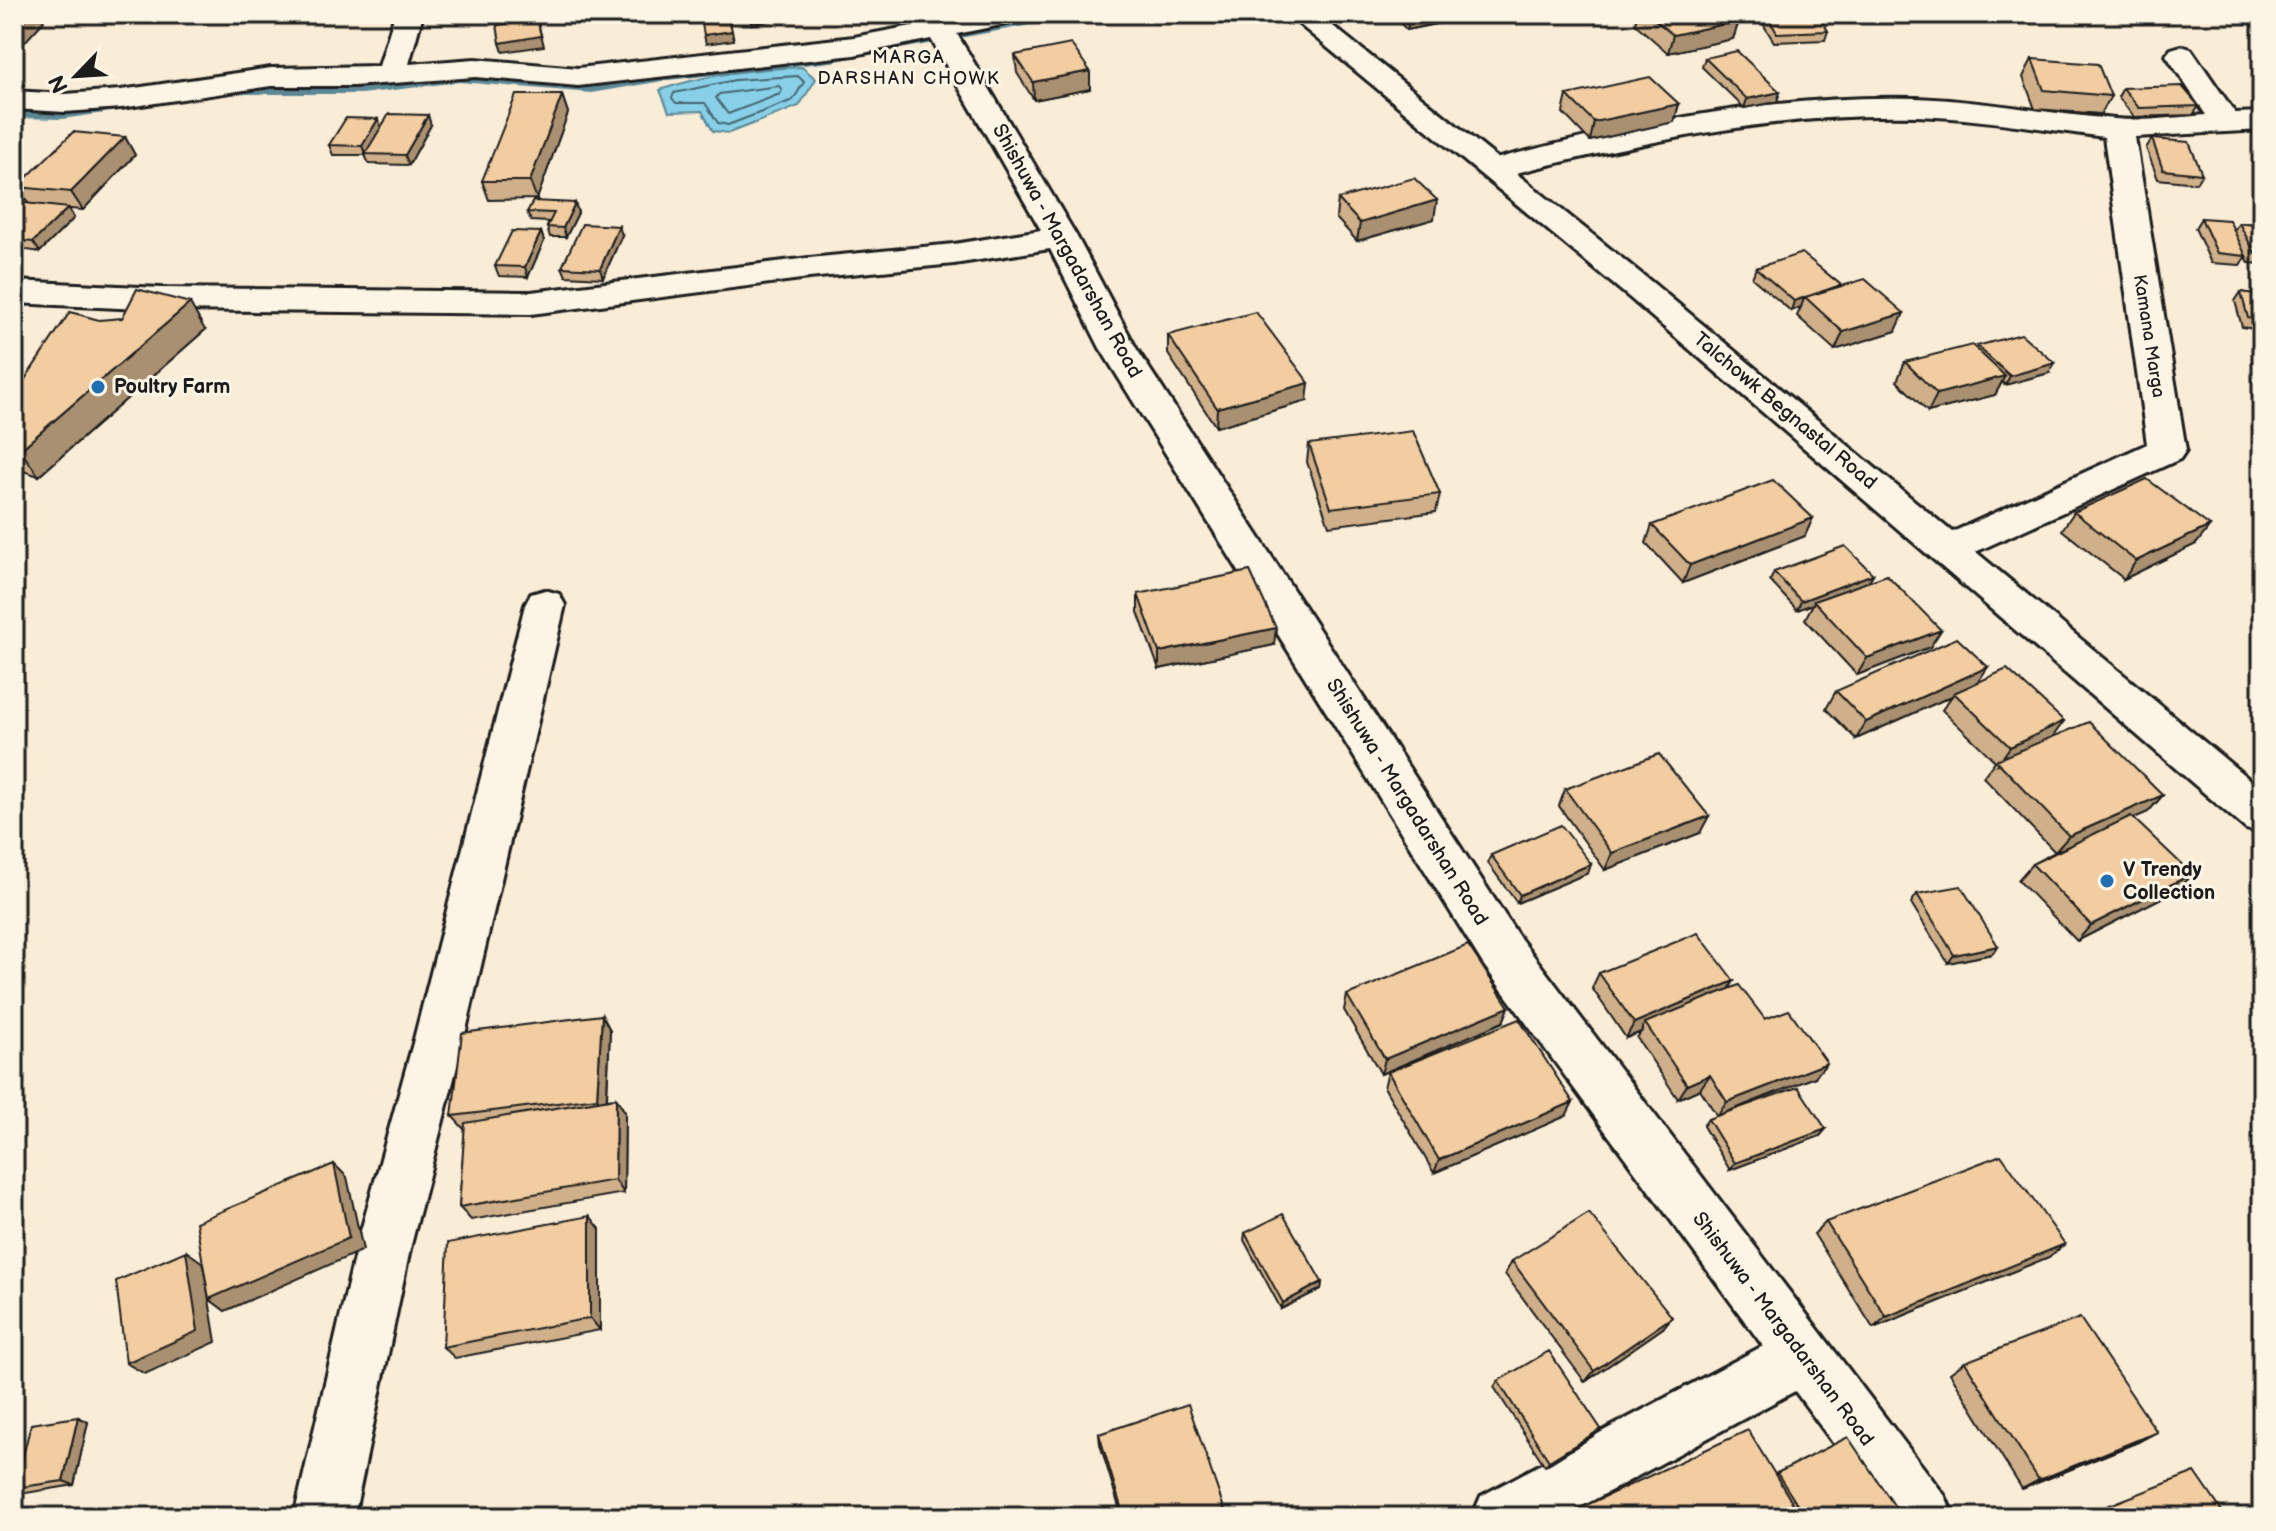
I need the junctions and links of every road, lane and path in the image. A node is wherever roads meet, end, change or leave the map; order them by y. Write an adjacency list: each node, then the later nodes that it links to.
1 (409, 14): 6 (street)
2 (1015, 14): 4 (street)
3 (1301, 14): 11 (street, Talchowk Begnastal Road)
4 (942, 30): 6 (street); 12 (street, Shishuwa - Margadarshan Road)
5 (2181, 55): 9 (street)
6 (392, 72): 7 (street)
7 (14, 100)
8 (2262, 121): 9 (street)
9 (2226, 123): 10 (street)
10 (2118, 129): 11 (street); 14 (street, Kamana Marga)
11 (1495, 169): 14 (street, Talchowk Begnastal Road)
12 (1061, 237): 13 (street); 17 (street, Shishuwa - Margadarshan Road)
13 (14, 292)
14 (1949, 550): 16 (street, Talchowk Begnastal Road)
15 (545, 605): 18 (street)
16 (2262, 816)
17 (1802, 1356): 19 (street); 20 (street, Shishuwa - Margadarshan Road)
18 (324, 1517)
19 (1502, 1517)
20 (1924, 1517)

